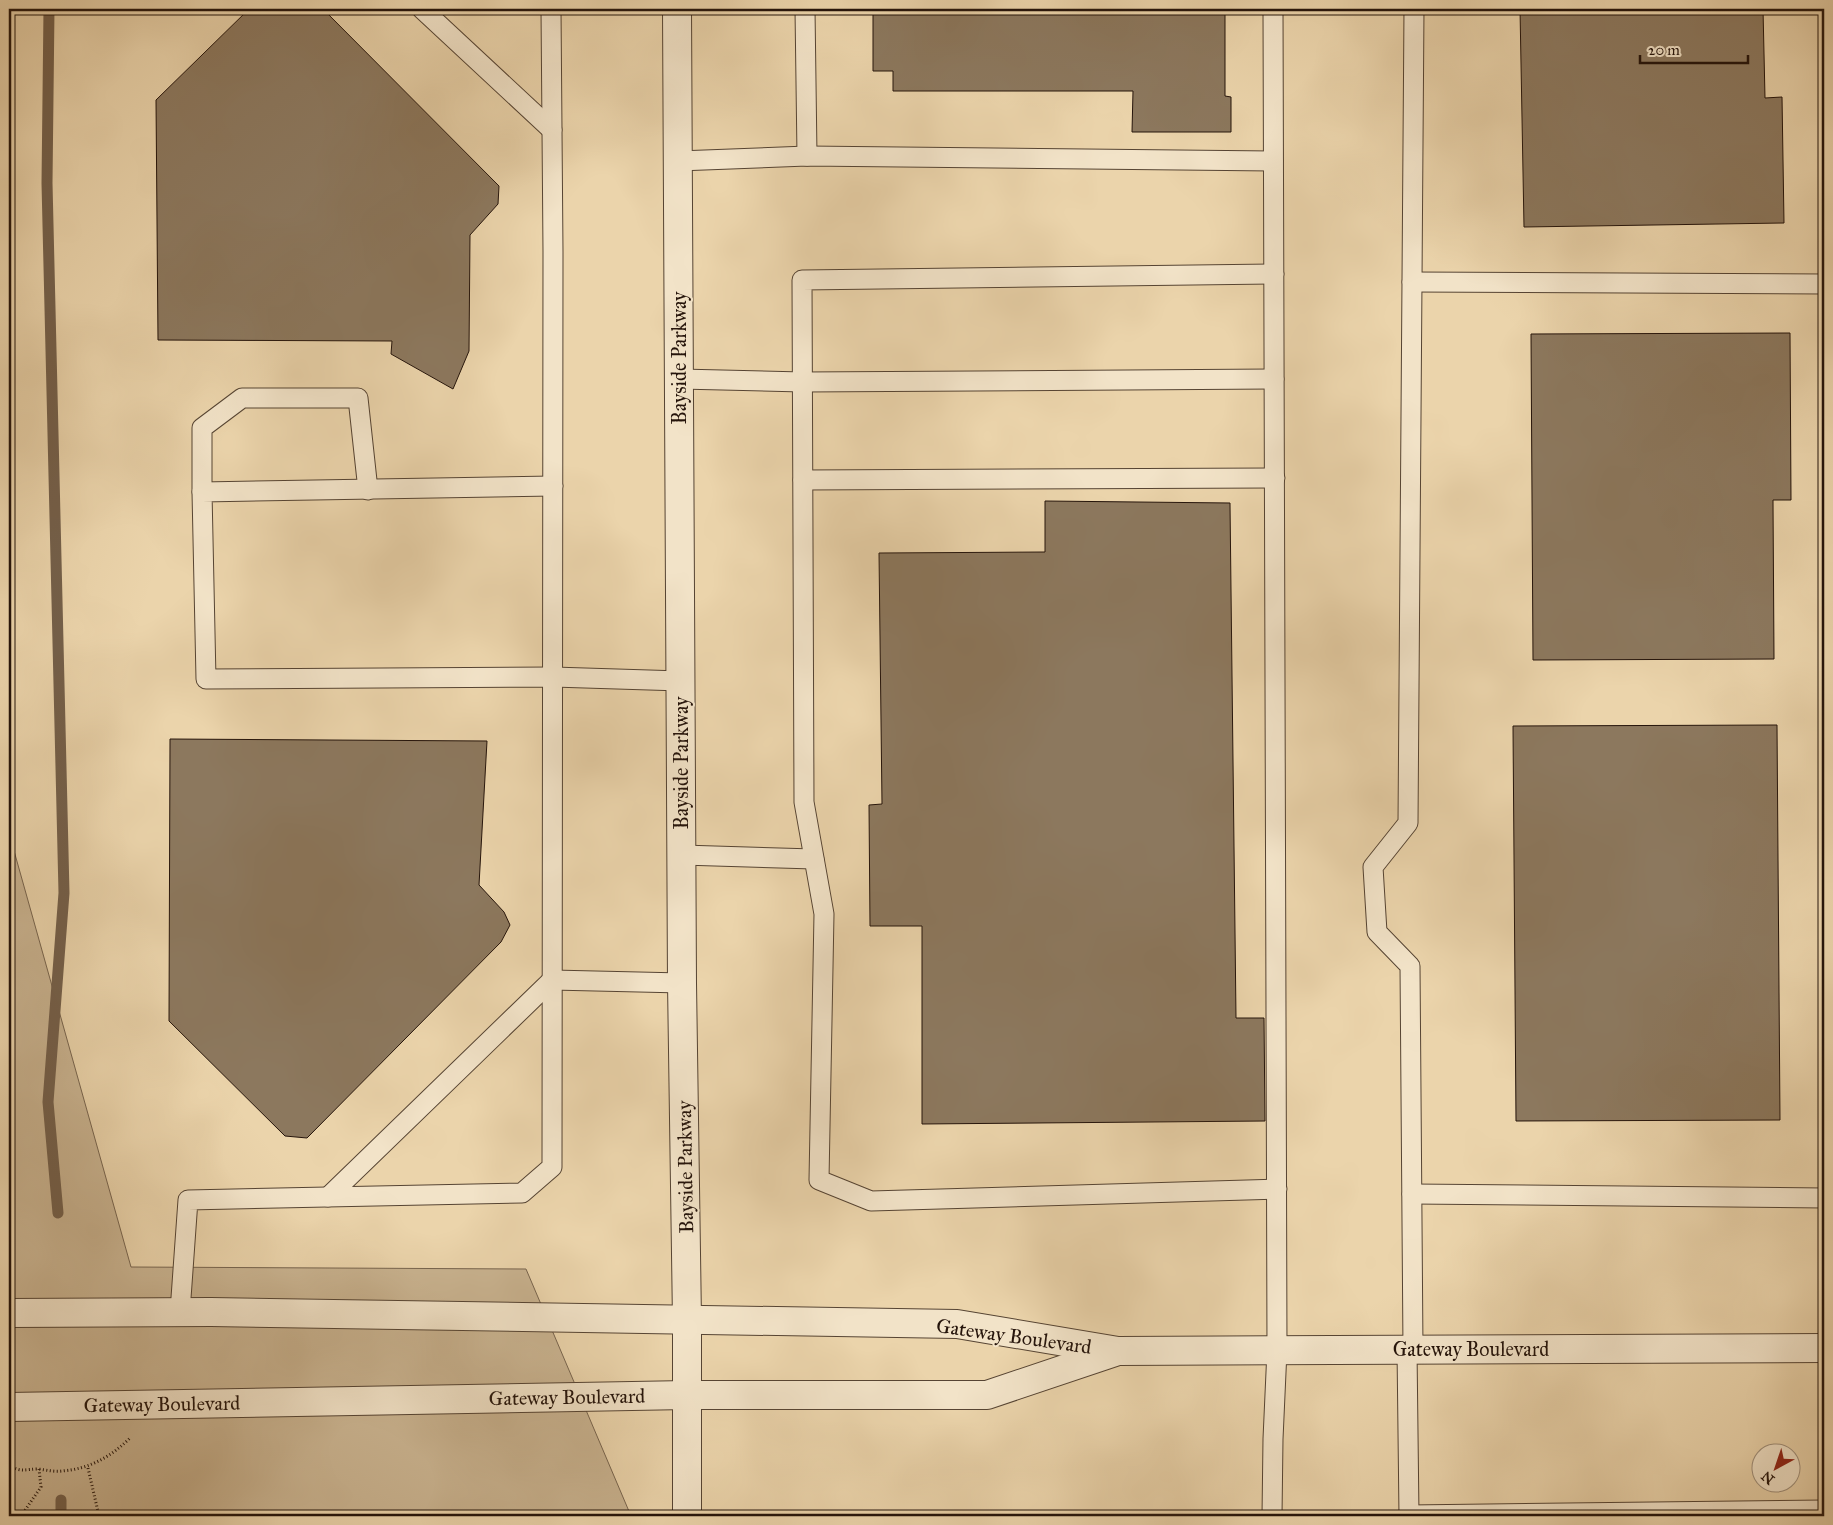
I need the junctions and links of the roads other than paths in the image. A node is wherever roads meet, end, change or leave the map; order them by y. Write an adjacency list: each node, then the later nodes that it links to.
1 (422, 9): 7 (lane)
2 (551, 9): 7 (lane)
3 (677, 9): 9 (street, Bayside Parkway)
4 (805, 9): 8 (lane)
5 (1273, 9): 10 (lane)
6 (1414, 9): 12 (lane)
7 (552, 130): 19 (lane)
8 (807, 156): 9 (lane); 10 (lane)
9 (678, 161): 14 (street, Bayside Parkway)
10 (1273, 161): 11 (lane)
11 (1274, 274): 15 (lane); 16 (lane)
12 (1412, 282): 13 (lane); 29 (lane)
13 (1824, 284)
14 (680, 379): 16 (lane); 23 (street, Bayside Parkway)
15 (1274, 379): 16 (lane); 17 (lane)
16 (802, 382): 18 (lane)
17 (1274, 478): 18 (lane); 28 (lane)
18 (803, 480): 25 (lane)
19 (553, 486): 20 (lane); 22 (lane)
20 (368, 490): 21 (lane); 21 (lane)
21 (202, 492): 22 (lane)
22 (553, 677): 23 (lane); 26 (lane)
23 (681, 681): 24 (street, Bayside Parkway)
24 (682, 855): 25 (lane); 27 (street, Bayside Parkway)
25 (814, 858): 28 (lane)
26 (552, 980): 27 (lane); 30 (lane); 30 (lane)
27 (682, 983): 34 (street, Bayside Parkway)
28 (1277, 1189): 37 (lane)
29 (1412, 1194): 31 (lane); 36 (lane)
30 (328, 1197): 32 (lane)
31 (1824, 1198)
32 (180, 1312): 33 (street, Gateway Boulevard); 34 (street, Gateway Boulevard)
33 (9, 1313)
34 (687, 1321): 38 (street, Gateway Boulevard); 39 (street, Bayside Parkway)
35 (1824, 1348): 36 (street, Gateway Boulevard)
36 (1410, 1349): 37 (street, Gateway Boulevard); 44 (lane)
37 (1277, 1350): 38 (street, Gateway Boulevard); 43 (lane)
38 (1118, 1351): 39 (street, Gateway Boulevard)
39 (687, 1395): 40 (street, Gateway Boulevard); 42 (street, Bayside Parkway)
40 (9, 1407)
41 (1824, 1510): 44 (lane)
42 (686, 1516)
43 (1272, 1516)
44 (1409, 1516)

